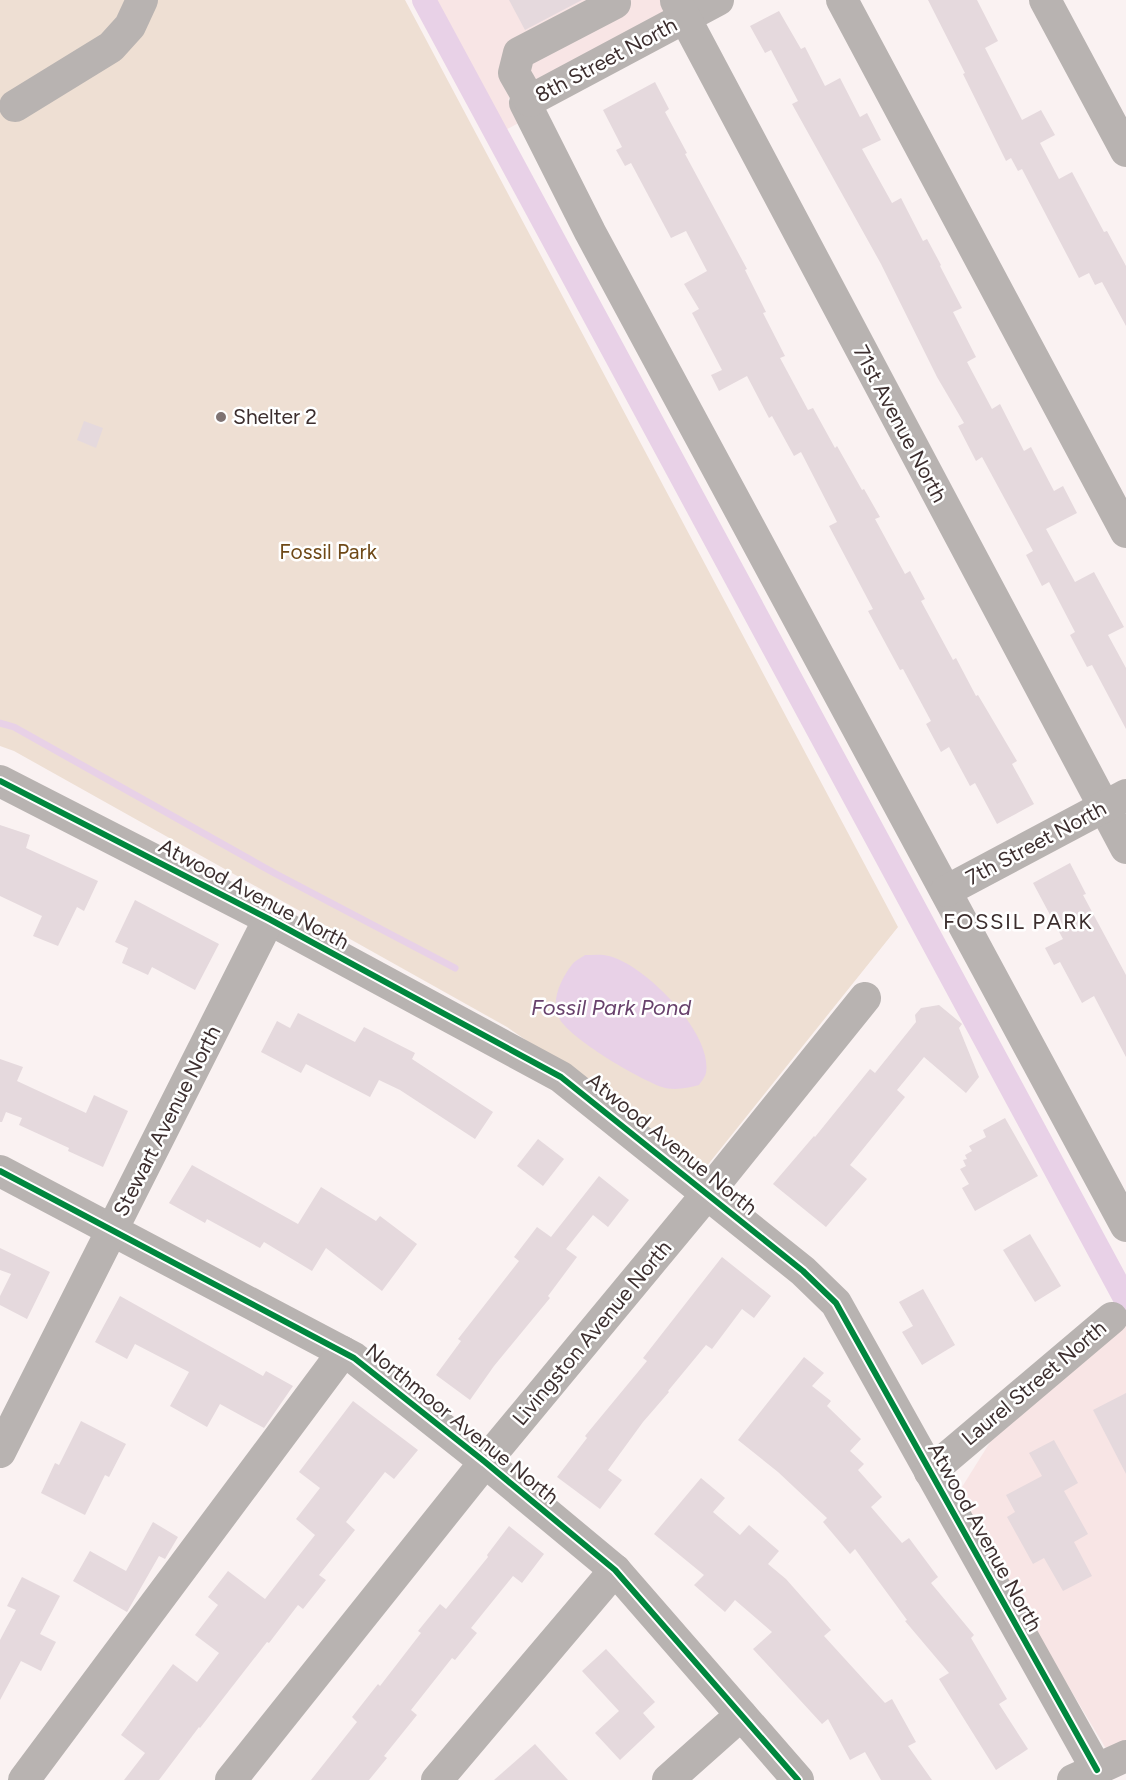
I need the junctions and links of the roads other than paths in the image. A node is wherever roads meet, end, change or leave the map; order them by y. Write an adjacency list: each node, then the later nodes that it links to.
1 (142, 0): 9 (street)
2 (718, 0): 6 (street, 8th Street North)
3 (842, 0): 11 (street)
4 (1045, 0): 10 (street)
5 (614, 1): 7 (street); 8 (street)
6 (680, 9): 7 (street, 8th Street North); 13 (street, 71st Avenue North)
7 (637, 44): 8 (street, 8th Street North)
8 (528, 102): 15 (street)
9 (15, 106)
10 (1126, 151)
11 (1126, 532)
12 (0, 782): 16 (street, Atwood Avenue North)
13 (1115, 801): 14 (street, 71st Avenue North); 15 (street, 7th Street North)
14 (1126, 848)
15 (946, 891): 20 (street)
16 (269, 919): 19 (street, Atwood Avenue North); 21 (street, Stewart Avenue North)
17 (865, 998): 19 (street, Livingston Avenue North)
18 (0, 1171): 21 (street, Northmoor Avenue North)
19 (707, 1194): 25 (street, Livingston Avenue North); 26 (street, Atwood Avenue North)
20 (1126, 1226)
21 (112, 1230): 23 (street, Northmoor Avenue North); 24 (street, Stewart Avenue North)
22 (1112, 1318): 26 (street, Laurel Street North)
23 (343, 1352): 25 (street, Northmoor Avenue North); 31 (street)
24 (0, 1452)
25 (485, 1462): 27 (street, Northmoor Avenue North); 32 (street, Livingston Avenue North)
26 (930, 1472): 30 (street, Atwood Avenue North)
27 (615, 1570): 28 (street, Northmoor Avenue North); 33 (street)
28 (741, 1715): 34 (street); 35 (street, Northmoor Avenue North)
29 (1126, 1756): 30 (street)
30 (1085, 1775)
31 (24, 1780)
32 (231, 1780)
33 (437, 1780)
34 (669, 1780)
35 (798, 1780)

